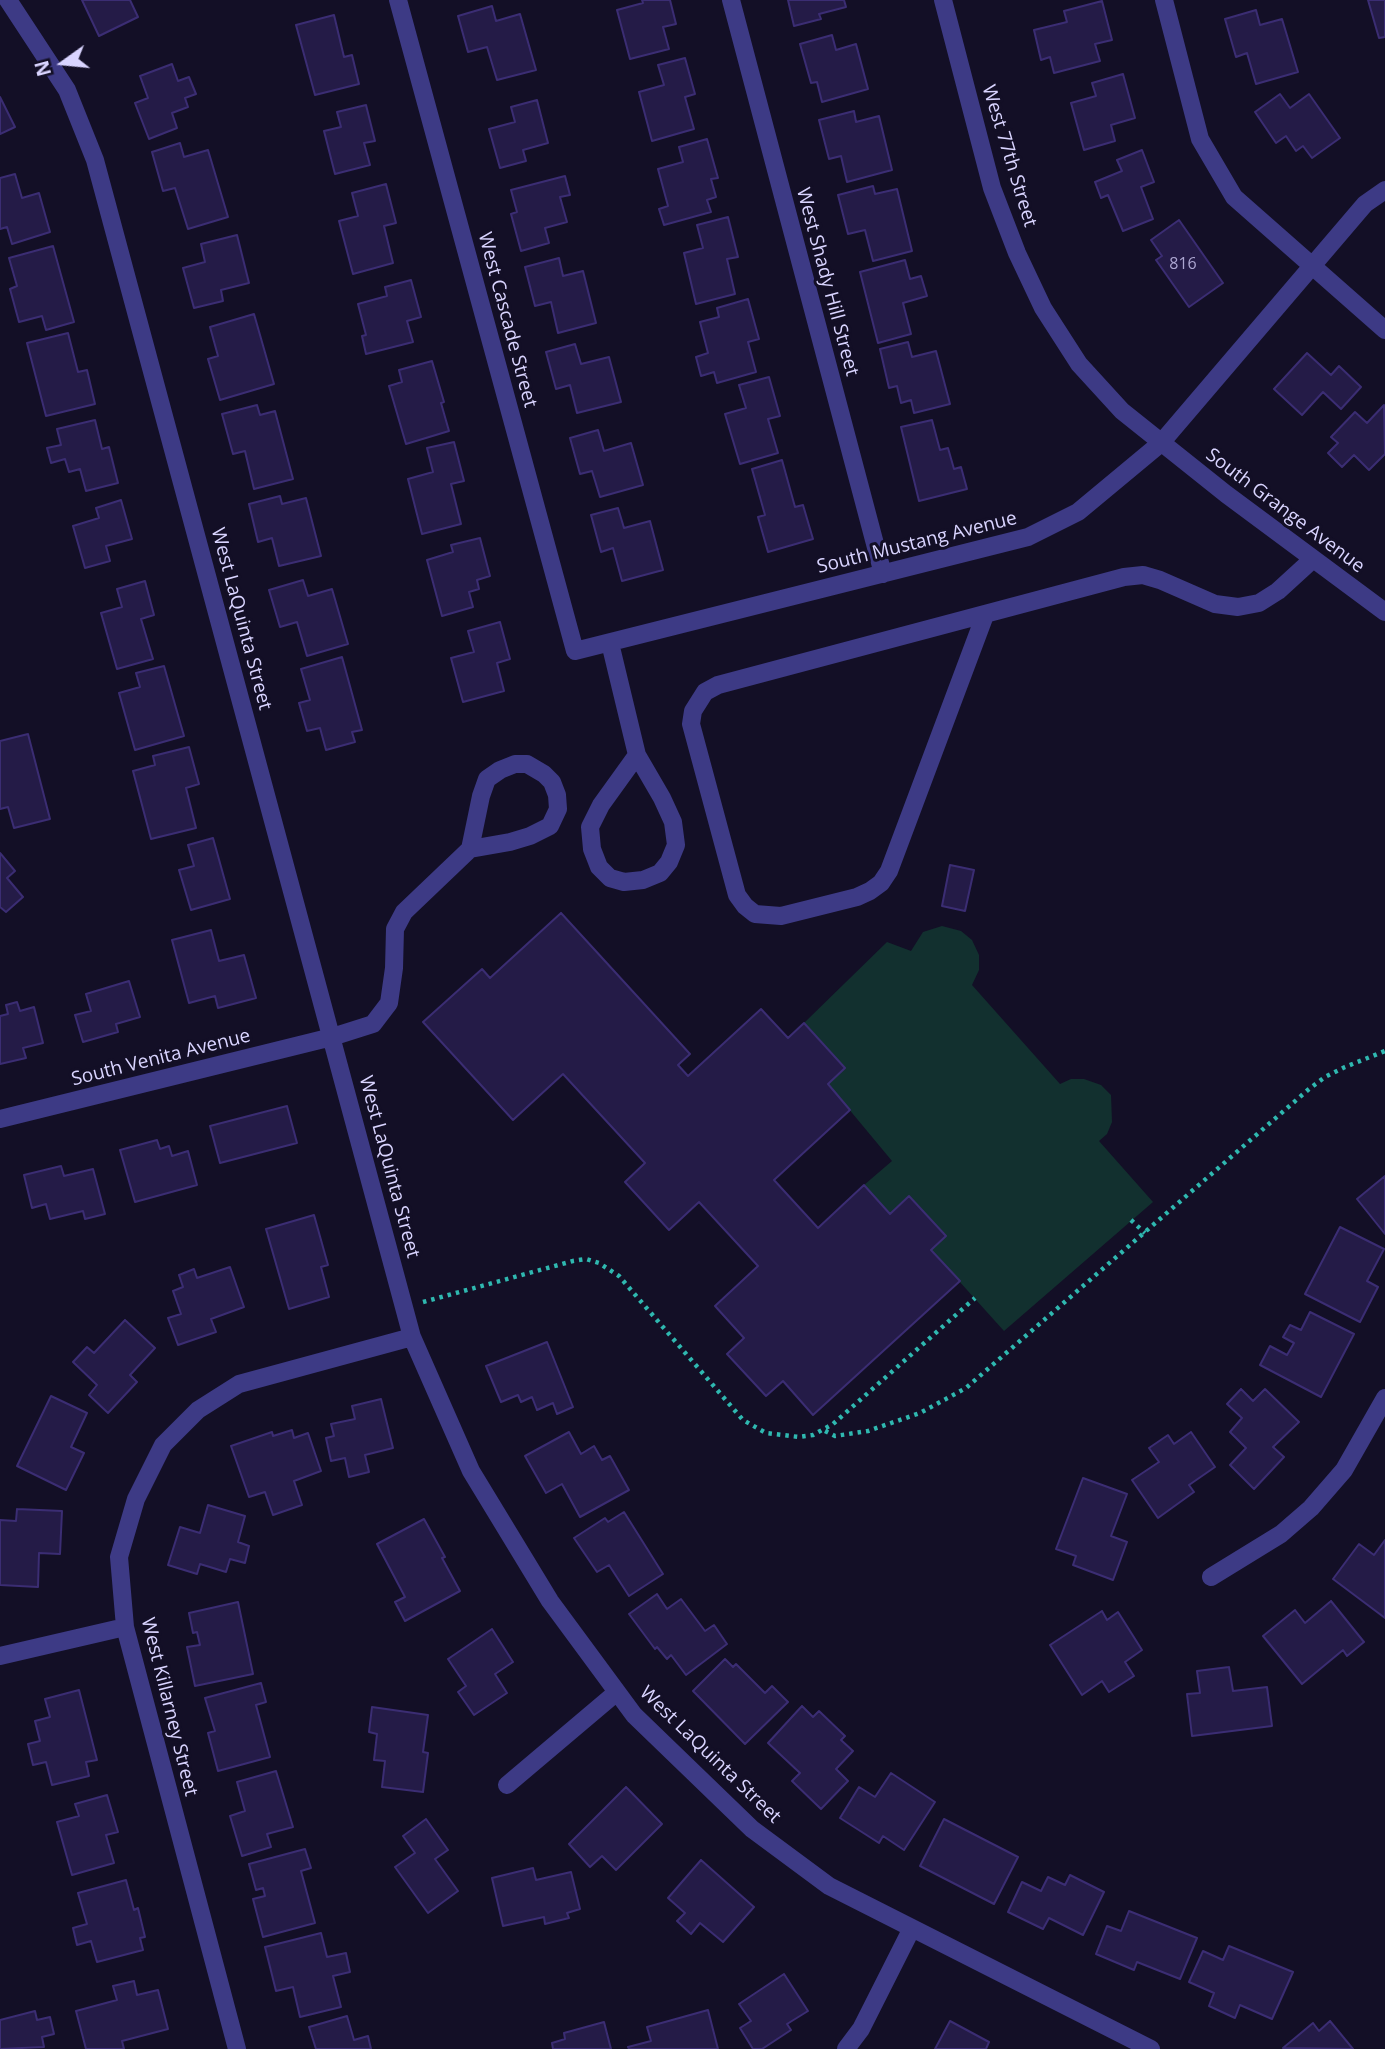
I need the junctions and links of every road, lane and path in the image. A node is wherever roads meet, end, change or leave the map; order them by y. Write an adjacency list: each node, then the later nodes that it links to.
1 (8, 0): 18 (street, West LaQuinta Street)
2 (398, 0): 15 (street, West Cascade Street)
3 (731, 0): 11 (street, West Shady Hill Street)
4 (943, 0): 9 (street, West 77th Street)
5 (1164, 0): 7 (street)
6 (1385, 190): 7 (street, South Mustang Avenue)
7 (1312, 265): 8 (street); 9 (street, South Mustang Avenue)
8 (1385, 330)
9 (1161, 443): 10 (street, South Grange Avenue); 11 (street, South Mustang Avenue)
10 (1313, 559): 12 (street, South Grange Avenue); 13 (street)
11 (883, 574): 14 (street, South Mustang Avenue)
12 (1385, 612)
13 (985, 615): 13 (street)
14 (610, 643): 15 (street, South Mustang Avenue); 16 (street)
15 (575, 652)
16 (637, 755): 16 (street)
17 (470, 849): 17 (street); 18 (street, South Venita Avenue)
18 (332, 1037): 20 (street, South Venita Avenue); 24 (street, West LaQuinta Street)
19 (1385, 1051): 22 (path)
20 (0, 1119)
21 (1131, 1220): 22 (path)
22 (1145, 1233): 27 (path)
23 (975, 1298): 27 (path)
24 (405, 1307): 25 (street, West LaQuinta Street); 27 (path)
25 (412, 1337): 29 (street, West Killarney Street); 31 (street, West LaQuinta Street)
26 (1385, 1398): 28 (street)
27 (824, 1430)
28 (1211, 1577)
29 (125, 1626): 30 (street); 34 (street, West Killarney Street)
30 (0, 1656)
31 (617, 1692): 32 (street); 33 (street, West LaQuinta Street)
32 (507, 1785)
33 (912, 1928): 35 (street); 36 (street, West LaQuinta Street)
34 (237, 2049)
35 (846, 2049)
36 (1151, 2049)

